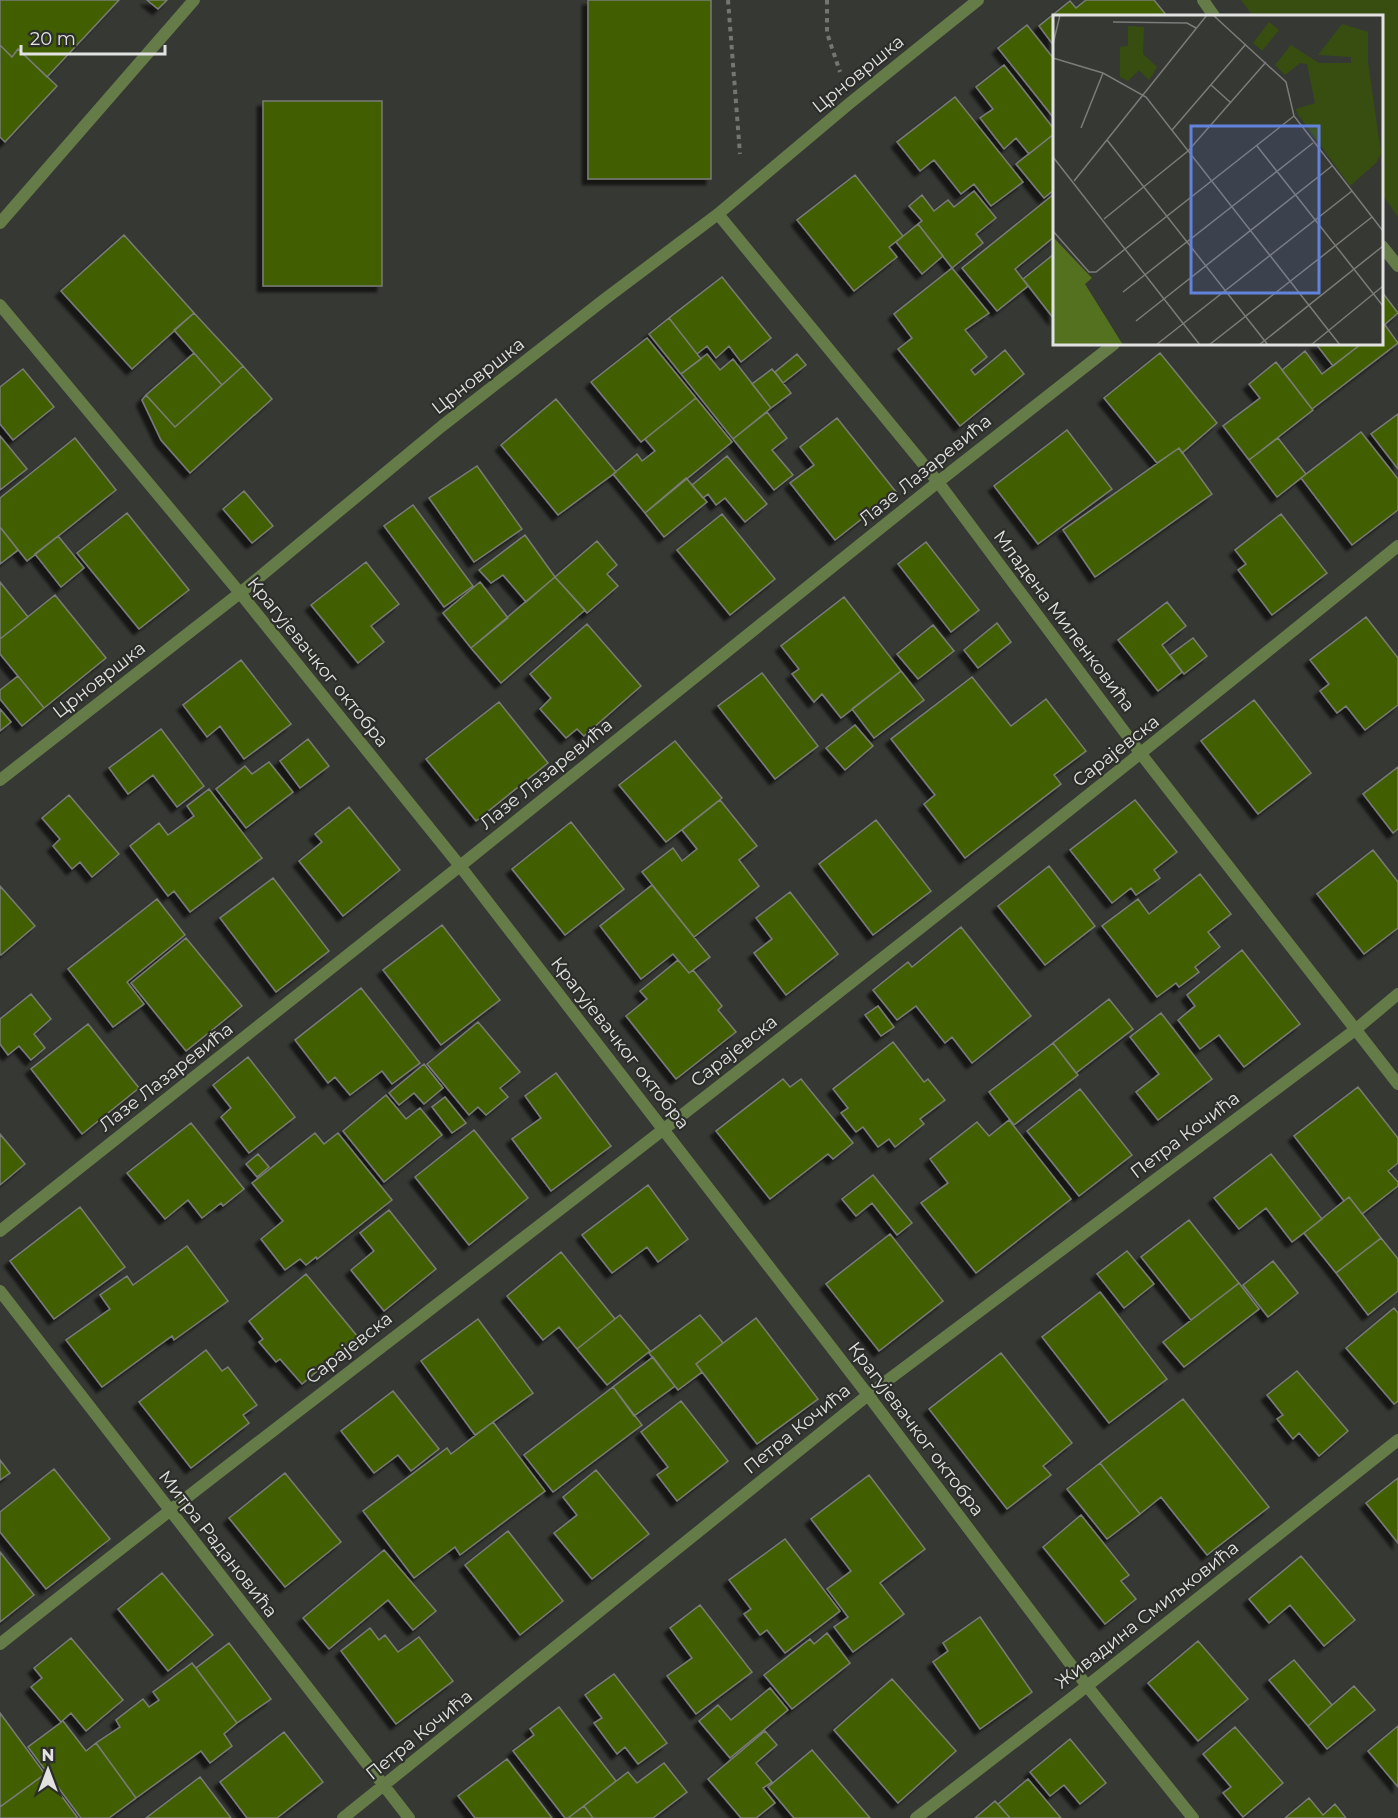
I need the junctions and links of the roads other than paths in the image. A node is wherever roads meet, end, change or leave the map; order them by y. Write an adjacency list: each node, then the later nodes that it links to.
1 (194, 0): 6 (street)
2 (978, 0): 5 (street, Црновршка)
3 (1203, 0): 4 (street)
4 (1214, 15)
5 (718, 214): 11 (street, Младена Миленковића); 13 (street, Црновршка)
6 (0, 224)
7 (1383, 247): 8 (street)
8 (1398, 266)
9 (0, 305): 13 (street, Крагујевачког октобра)
10 (1113, 345): 11 (street, Лазе Лазаревића)
11 (938, 482): 14 (street, Младена Миленковића); 16 (street, Лазе Лазаревића)
12 (1398, 546): 14 (street, Сарајевска)
13 (240, 593): 15 (street, Црновршка); 16 (street, Крагујевачког октобра)
14 (1141, 754): 18 (street, Младена Миленковића); 20 (street, Сарајевска)
15 (0, 780)
16 (460, 867): 20 (street, Крагујевачког октобра); 21 (street, Лазе Лазаревића)
17 (1398, 994): 18 (street, Петра Кочића)
18 (1355, 1030): 19 (street, Младена Миленковића); 23 (street, Петра Кочића)
19 (1398, 1084)
20 (664, 1129): 23 (street, Крагујевачког октобра); 25 (street, Сарајевска)
21 (0, 1231)
22 (0, 1291): 25 (street, Митра Радановића)
23 (868, 1395): 27 (street, Крагујевачког октобра); 28 (street, Петра Кочића)
24 (1398, 1440): 27 (street, Живадина Смиљковића)
25 (169, 1510): 26 (street, Сарајевска); 28 (street, Митра Радановића)
26 (0, 1644)
27 (1087, 1686): 31 (street, Живадина Смиљковића); 32 (street, Крагујевачког октобра)
28 (385, 1786): 29 (street, Петра Кочића); 30 (street, Митра Радановића)
29 (343, 1818)
30 (409, 1818)
31 (916, 1818)
32 (1193, 1818)

